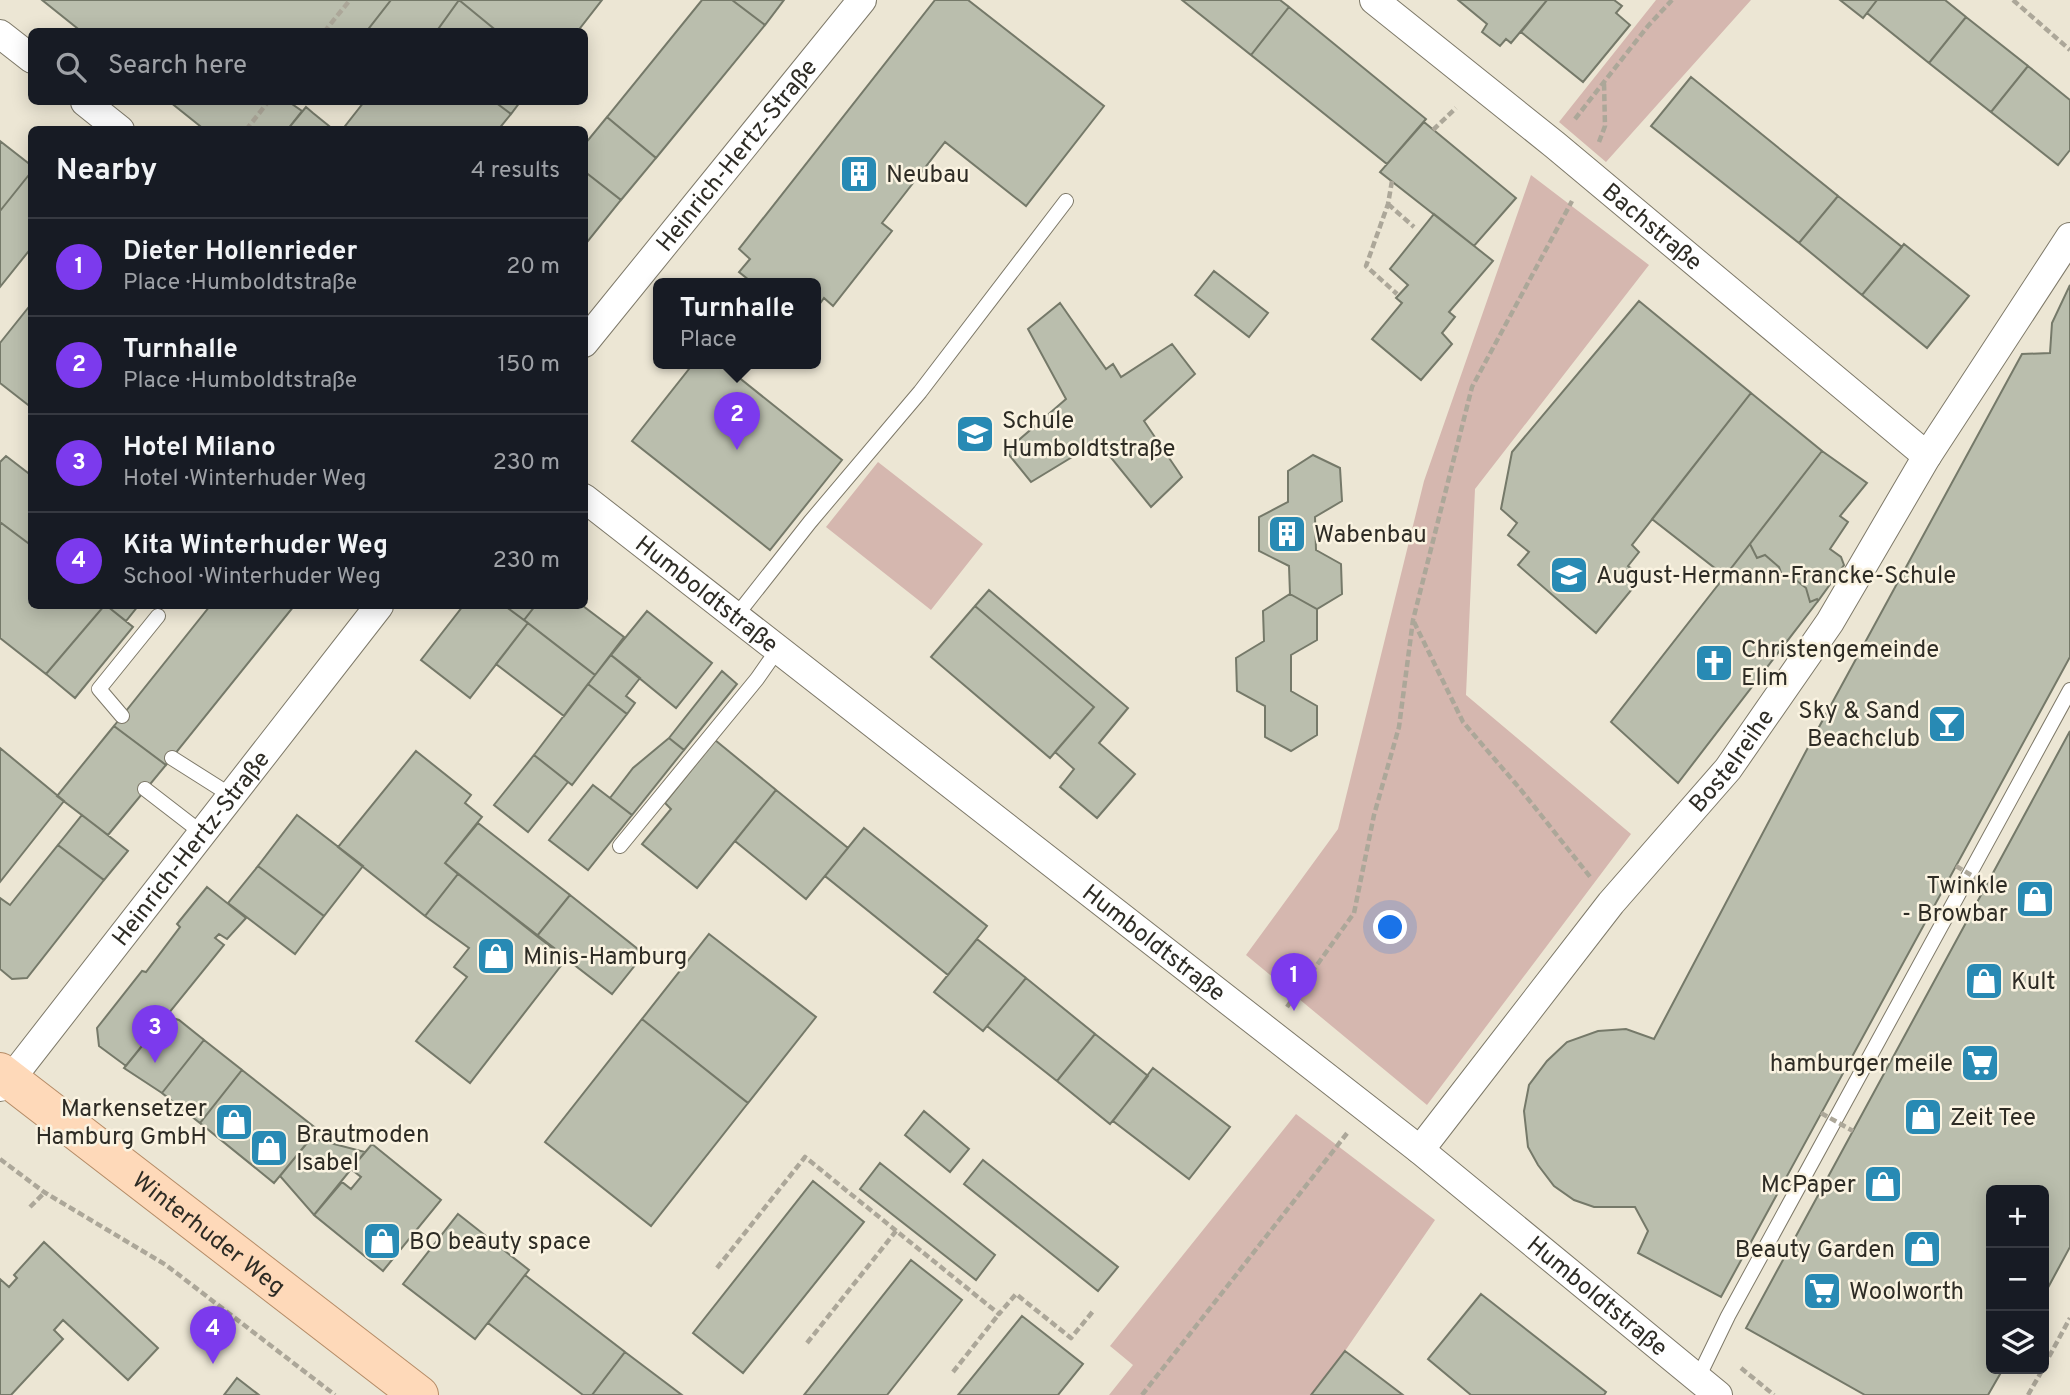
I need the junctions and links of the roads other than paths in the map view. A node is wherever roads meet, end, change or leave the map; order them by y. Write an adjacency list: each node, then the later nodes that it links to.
1 (862, 0): 9 (street, Heinrich-Hertz-Straße)
2 (1374, 0): 10 (street, Bachstraße)
3 (0, 34): 4 (street)
4 (28, 56)
5 (89, 105): 6 (street)
6 (115, 126)
7 (1066, 201): 14 (lane)
8 (2070, 237): 10 (street, Bostelreihe)
9 (588, 338)
10 (1927, 456): 24 (street, Bostelreihe)
11 (588, 501): 14 (street, Humboldtstraße)
12 (377, 609): 20 (street, Heinrich-Hertz-Straße)
13 (158, 616): 17 (lane)
14 (736, 616): 15 (street, Humboldtstraße)
15 (778, 649): 22 (lane); 24 (street, Humboldtstraße)
16 (2070, 690): 25 (lane)
17 (122, 716)
18 (172, 758): 20 (lane)
19 (145, 789): 21 (lane)
20 (232, 796): 21 (street, Heinrich-Hertz-Straße)
21 (202, 833): 23 (street, Heinrich-Hertz-Straße)
22 (620, 846)
23 (3, 1080): 26 (main road, Winterhuder Weg)
24 (1420, 1150): 25 (street, Humboldtstraße)
25 (1708, 1386)
26 (419, 1395)

